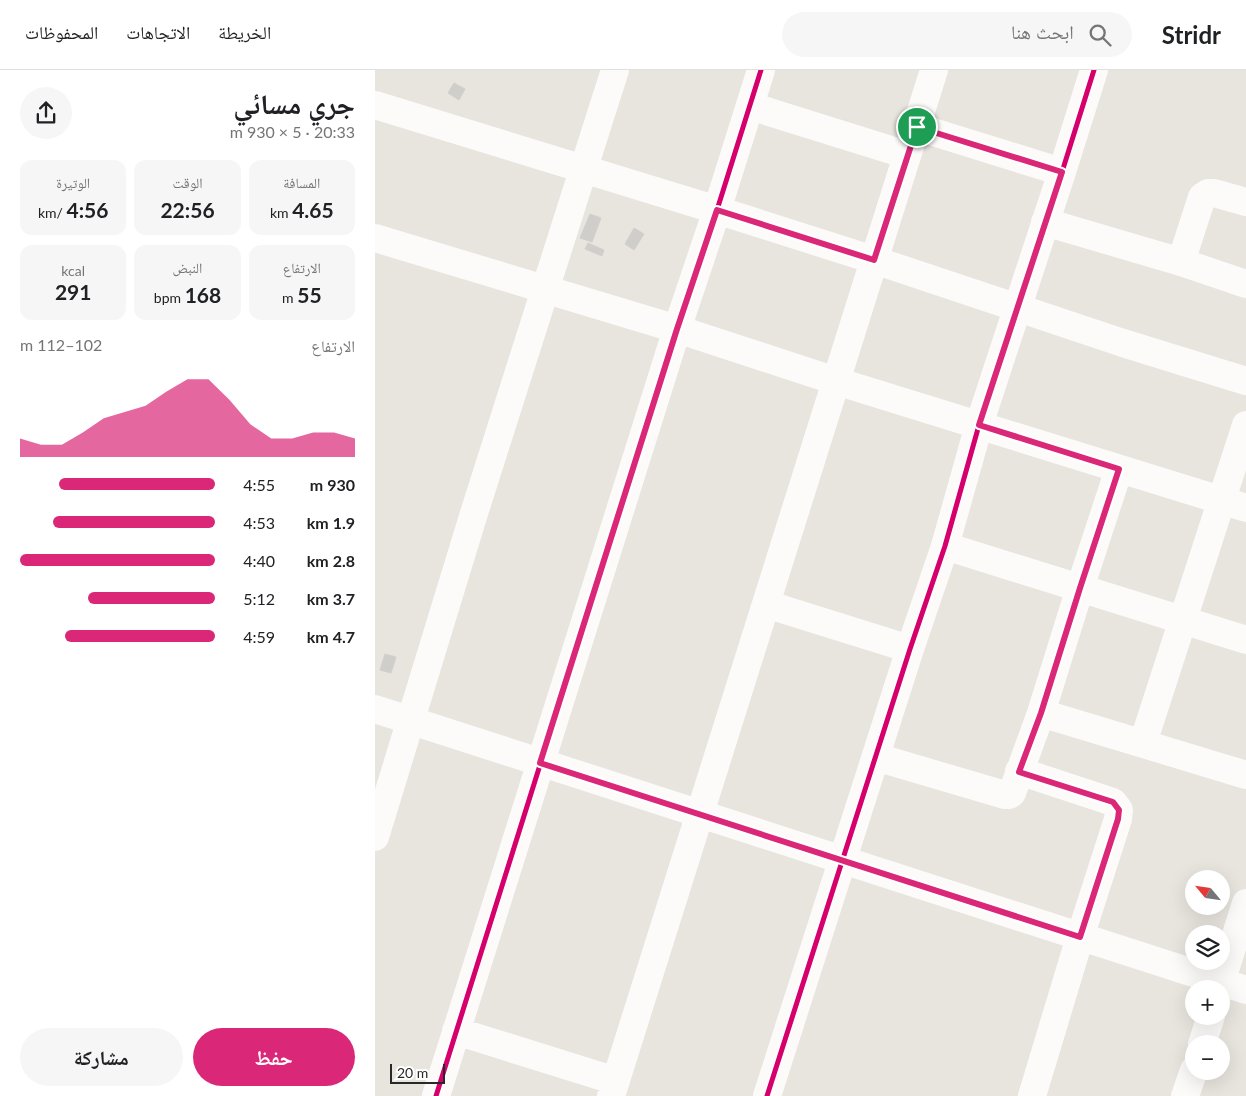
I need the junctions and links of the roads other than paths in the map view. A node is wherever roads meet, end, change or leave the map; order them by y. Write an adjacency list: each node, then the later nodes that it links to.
1 (615, 70): 9 (street)
2 (761, 70): 6 (street)
3 (934, 70): 7 (street)
4 (1094, 70): 10 (street)
5 (375, 105): 9 (street)
6 (750, 106): 8 (street); 12 (street)
7 (917, 127): 8 (street); 10 (street)
8 (907, 154): 15 (street)
9 (584, 169): 12 (street); 18 (street)
10 (1062, 172): 13 (street)
11 (1246, 202): 16 (street)
12 (717, 210): 15 (street); 20 (street)
13 (1045, 222): 16 (street); 19 (street)
14 (375, 238): 18 (street)
15 (874, 260): 19 (street); 21 (street)
16 (1181, 262): 17 (street)
17 (1246, 284)
18 (546, 290): 20 (street); 35 (street)
19 (1017, 307): 22 (street); 23 (street)
20 (677, 329): 21 (street); 38 (street)
21 (836, 381): 23 (street); 29 (street)
22 (1246, 381)
23 (979, 425): 25 (street); 27 (street)
24 (1246, 425): 26 (street)
25 (1119, 469): 26 (street); 28 (street)
26 (1234, 504): 30 (street)
27 (945, 546): 28 (street); 32 (street)
28 (1080, 588): 30 (street); 34 (street)
29 (766, 604): 32 (street); 41 (street)
30 (1183, 620): 31 (street); 36 (street)
31 (1246, 640)
32 (910, 649): 37 (street)
33 (375, 710): 35 (street)
34 (1041, 713): 36 (street); 39 (street)
35 (411, 721): 38 (street); 42 (street)
36 (1143, 743): 40 (street)
37 (876, 757): 39 (street); 43 (street)
38 (540, 763): 41 (street); 48 (street)
39 (1019, 772): 45 (street)
40 (1246, 775)
41 (700, 814): 43 (street); 50 (street)
42 (375, 837)
43 (843, 860): 45 (street); 52 (street)
44 (1246, 903): 47 (street)
45 (1080, 937): 46 (street); 53 (street)
46 (1208, 980)
47 (1230, 982)
48 (456, 1031): 50 (street); 51 (street)
49 (1191, 1080): 54 (street)
50 (613, 1089)
51 (436, 1096)
52 (767, 1096)
53 (1032, 1096)
54 (1185, 1096)

